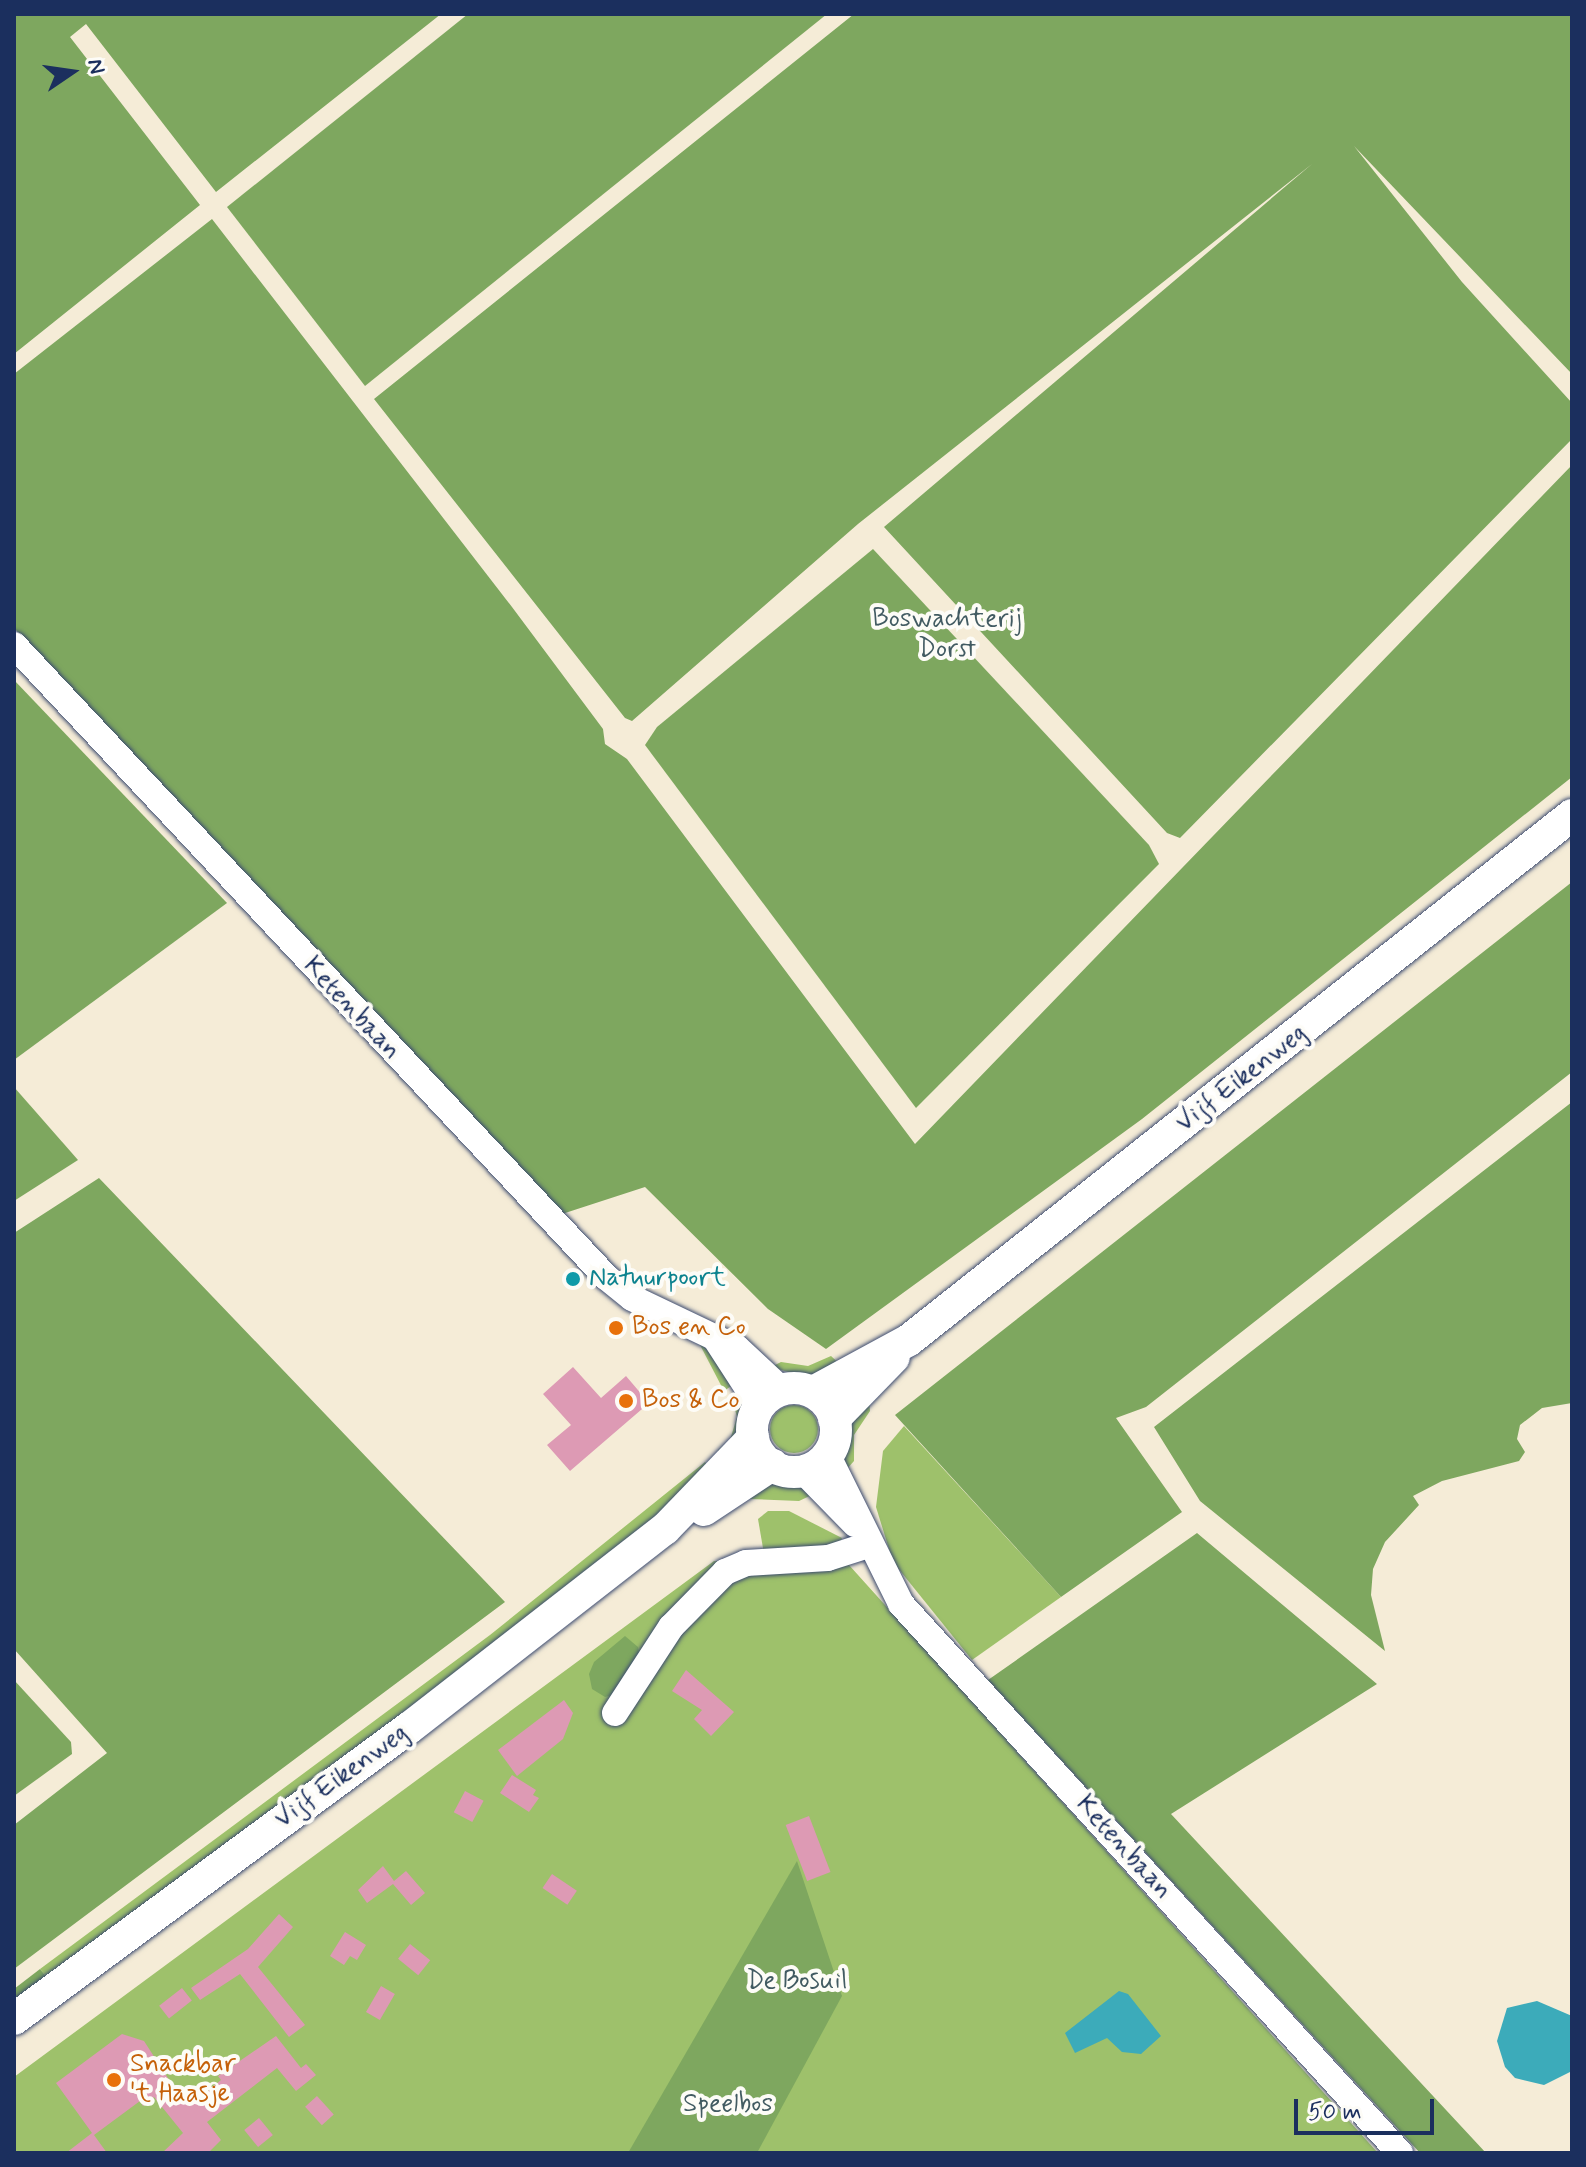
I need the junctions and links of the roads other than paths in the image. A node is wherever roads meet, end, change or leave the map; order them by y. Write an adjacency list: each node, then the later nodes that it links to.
1 (14, 645): 4 (street, Ketenbaan)
2 (1572, 815): 3 (main road, Vijf Eikenweg)
3 (909, 1340): 4 (main road, Vijf Eikenweg); 5 (main road, Vijf Eikenweg)
4 (785, 1396): 5 (main road); 6 (main road)
5 (834, 1419): 7 (main road)
6 (753, 1438): 7 (main road); 8 (main road, Vijf Eikenweg)
7 (801, 1463): 8 (main road, Vijf Eikenweg); 9 (street, Ketenbaan)
8 (665, 1529): 11 (main road, Vijf Eikenweg)
9 (865, 1539): 10 (street); 12 (street, Ketenbaan)
10 (615, 1713)
11 (14, 2019)
12 (1400, 2153)

